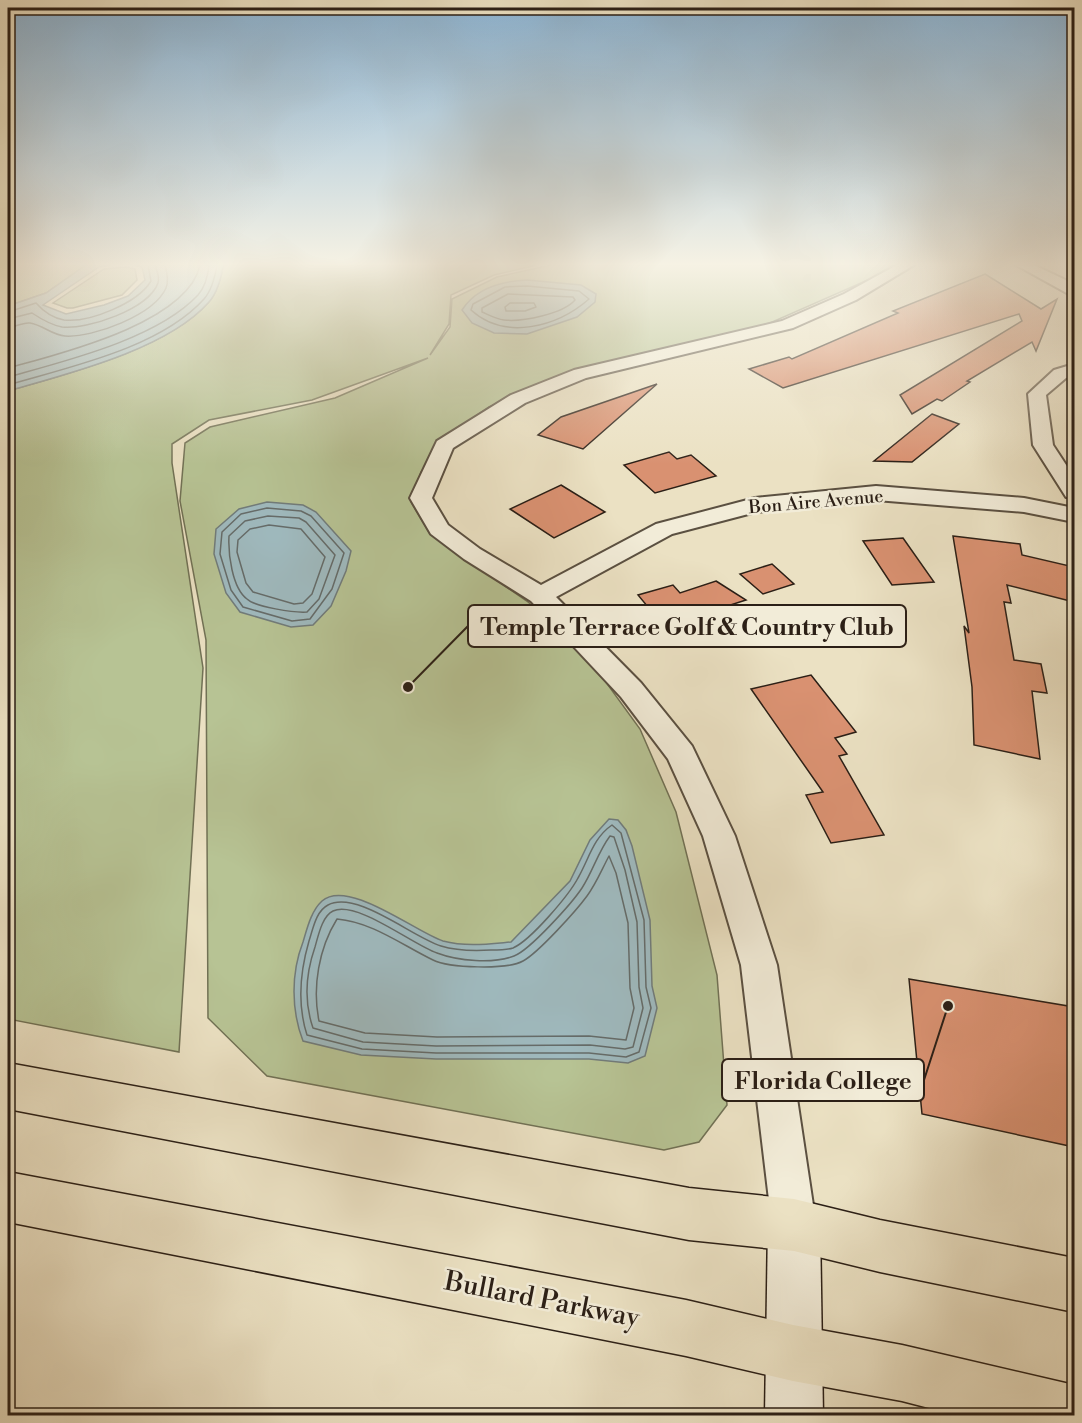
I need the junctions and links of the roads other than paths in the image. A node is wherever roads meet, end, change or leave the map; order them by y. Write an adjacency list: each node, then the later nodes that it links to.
1 (760, 331): 5 (street)
2 (1074, 369): 3 (street)
3 (1074, 492)
4 (1074, 515): 5 (street, Bon Aire Avenue)
5 (540, 595): 8 (street)
6 (8, 1086): 8 (main road)
7 (8, 1197): 10 (main road, Bullard Parkway)
8 (794, 1226): 9 (main road); 10 (street)
9 (1074, 1285)
10 (793, 1353): 11 (main road, Bullard Parkway); 12 (street)
11 (1074, 1414)
12 (794, 1416)

